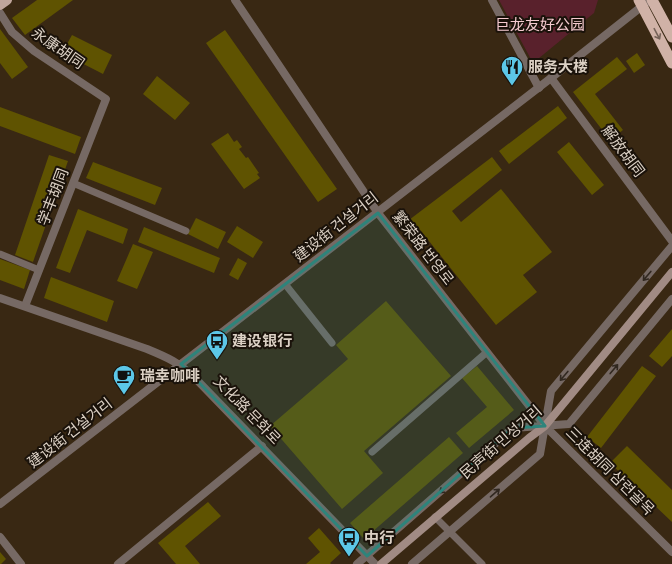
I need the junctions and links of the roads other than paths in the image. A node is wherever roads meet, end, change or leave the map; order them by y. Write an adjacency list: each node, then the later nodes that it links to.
1 (7, 0): 5 (main road)
2 (235, 0): 13 (street, 繁荣路 번영로)
3 (492, 0): 10 (street)
4 (645, 1): 7 (highway); 8 (highway, one-way to 8); 9 (street, 建设街 건설거리)
5 (0, 5)
6 (0, 13): 11 (street, 永康胡同)
7 (672, 37)
8 (672, 63)
9 (551, 78): 10 (street, 建设街 건설거리); 15 (street, 解放胡同)
10 (539, 88): 13 (street, 建设街 건설거리)
11 (106, 99): 12 (street, 学丰胡同)
12 (74, 183): 14 (lane); 18 (street, 学丰胡同)
13 (378, 213): 20 (street, 建设街 건설거리); 25 (street, 繁荣路 번영로)
14 (186, 232)
15 (672, 241)
16 (672, 246): 27 (street, one-way to 27)
17 (0, 254): 18 (lane)
18 (39, 270): 23 (street, 学丰胡同)
19 (672, 272): 27 (main road, 民声街 민성거리)
20 (285, 284): 24 (lane); 26 (street, 建设街 건설거리)
21 (0, 298): 23 (street, 文化路 문화로)
22 (672, 299): 27 (street, one-way to 22)
23 (25, 306): 26 (street, 文化路 문화로)
24 (332, 343)
25 (487, 352): 27 (street, 繁荣路 번영로); 29 (lane)
26 (181, 364): 28 (street, 文化路 문화로); 30 (street, 建设街 건설거리)
27 (545, 426): 31 (main road, 民声街 민성거리); 32 (street, one-way to 27); 34 (street, 三连胡同 삼련골목); 35 (street, one-way to 35)
28 (262, 446): 35 (street, 文化路 문화로); 37 (street)
29 (372, 452)
30 (0, 504)
31 (435, 517): 32 (lane); 40 (main road, 民声街 민성거리)
32 (450, 532): 41 (street); 42 (lane)
33 (0, 537): 36 (street)
34 (672, 552)
35 (367, 556): 38 (street); 39 (street, 文化路 문화로)
36 (21, 564)
37 (118, 564)
38 (357, 564)
39 (375, 564)
40 (381, 564)
41 (412, 564)
42 (482, 564)

